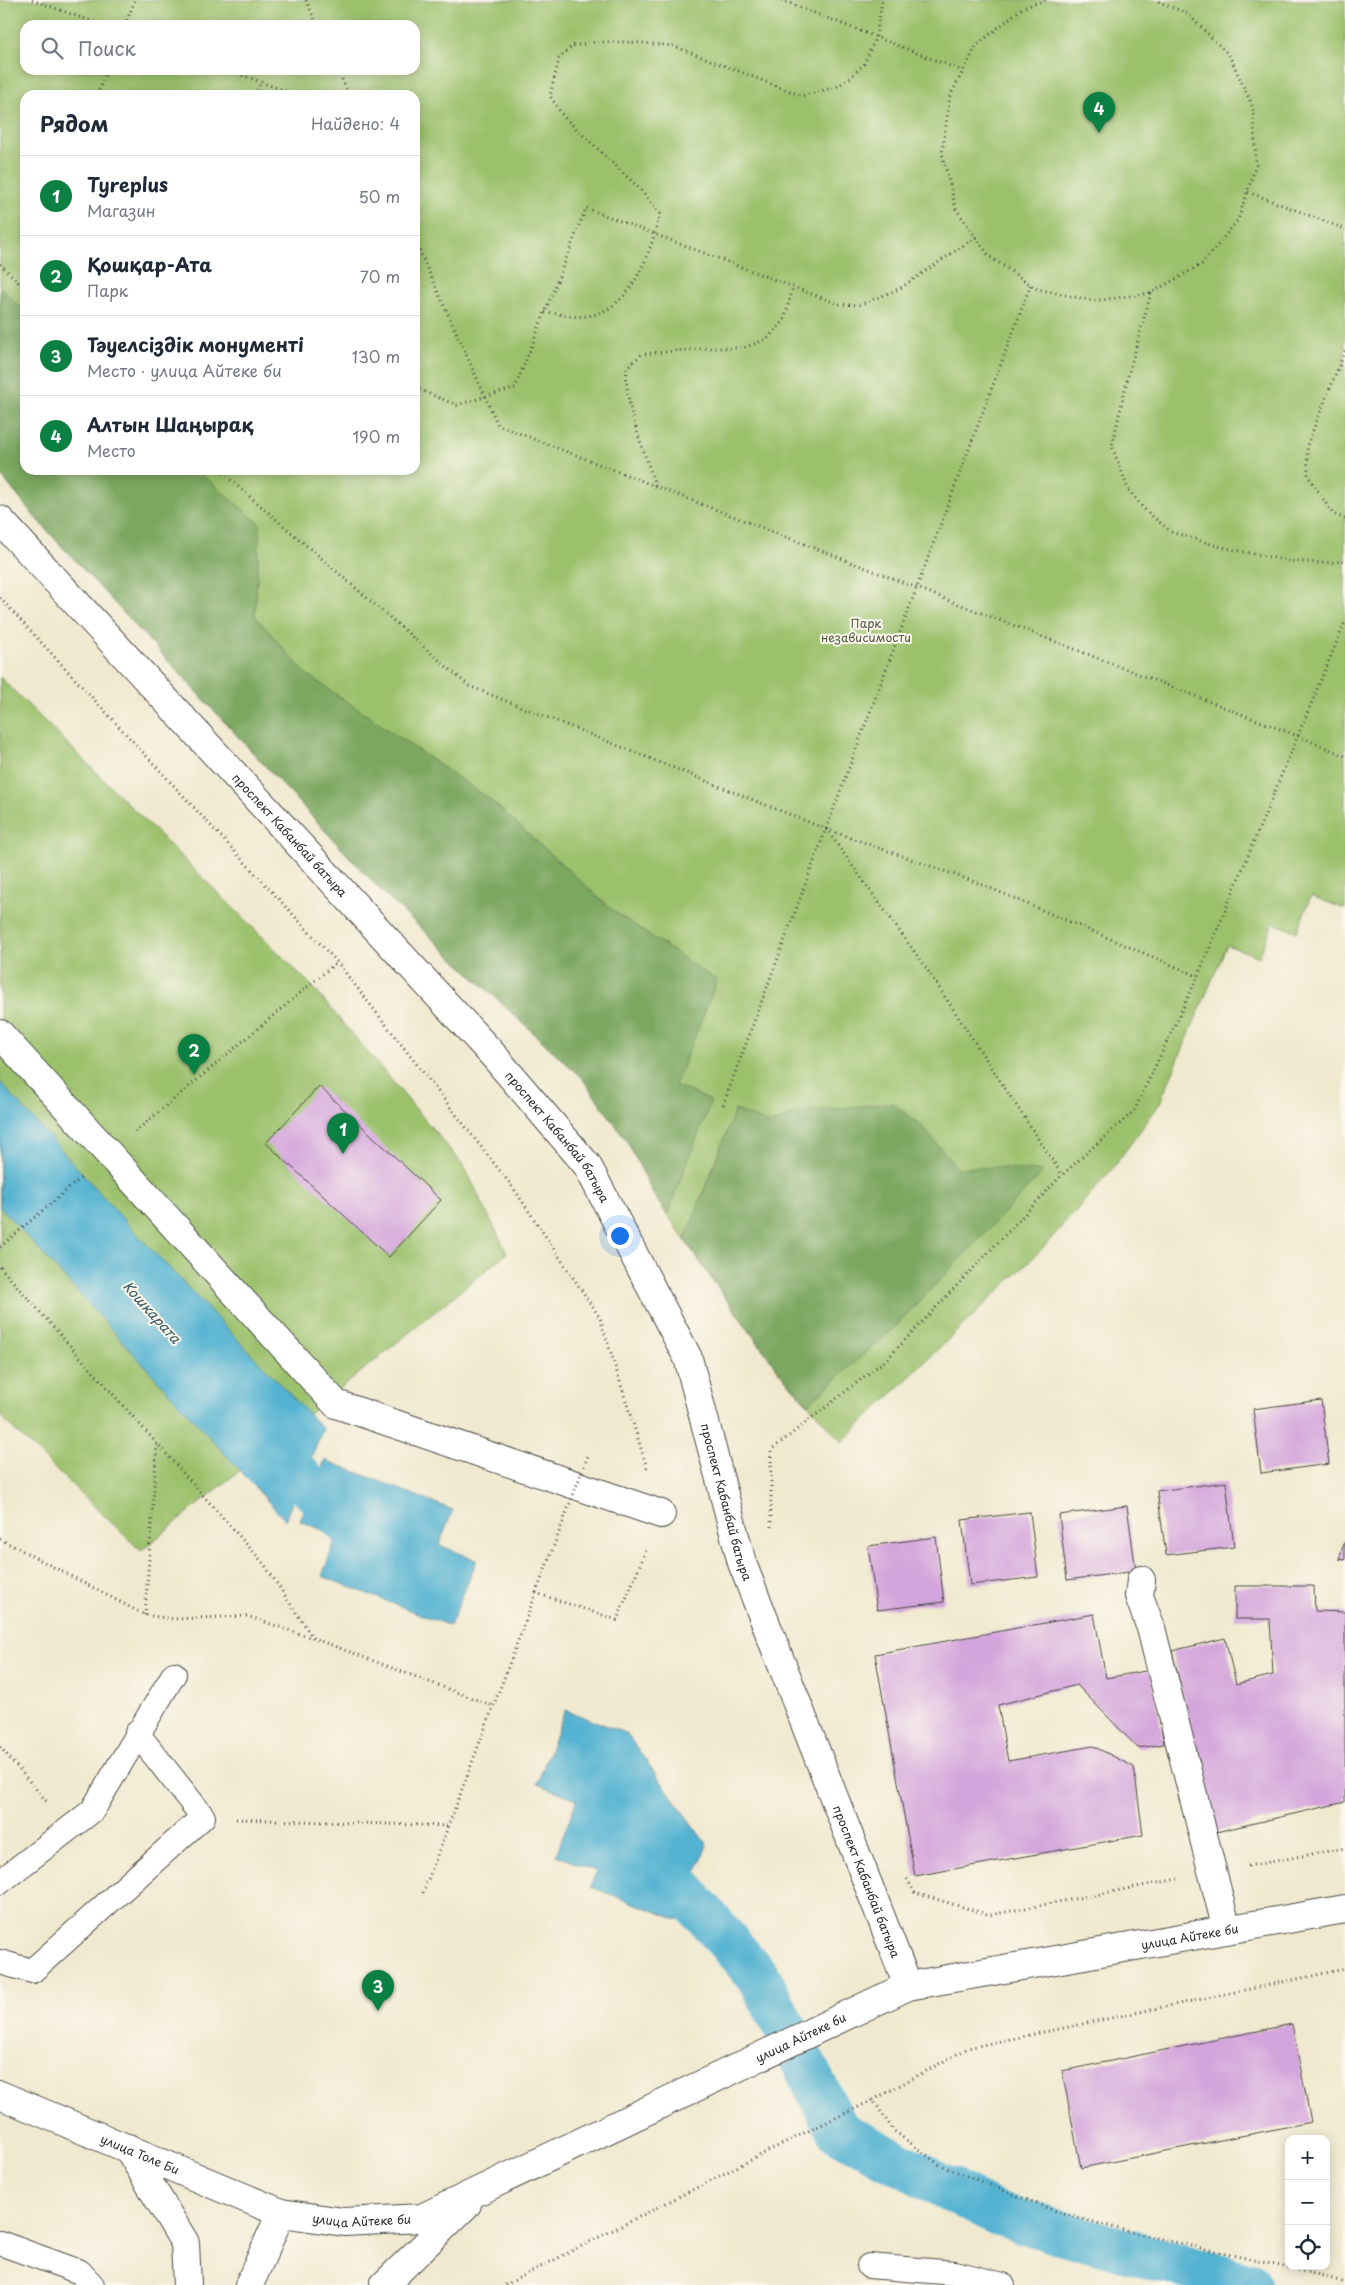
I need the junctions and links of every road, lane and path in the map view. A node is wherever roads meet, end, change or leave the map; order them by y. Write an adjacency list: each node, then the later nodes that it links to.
1 (32, 0): 8 (path)
2 (136, 0): 9 (path)
3 (306, 0): 10 (path)
4 (781, 0): 11 (path)
5 (882, 0): 11 (path)
6 (1045, 0): 12 (path)
7 (1155, 0): 21 (path)
8 (88, 20)
9 (127, 20)
10 (316, 20)
11 (876, 37): 12 (path); 23 (path)
12 (963, 71): 24 (path)
13 (105, 75): 17 (path)
14 (241, 75): 16 (path)
15 (340, 75): 20 (path)
16 (260, 82): 18 (path); 19 (path)
17 (99, 90)
18 (257, 90)
19 (282, 90)
20 (347, 90)
21 (1248, 192): 22 (path); 30 (path)
22 (1345, 229)
23 (654, 234): 29 (path); 31 (path); 31 (path)
24 (976, 237): 28 (path); 29 (path)
25 (420, 252): 34 (path)
26 (0, 264): 27 (path)
27 (20, 283)
28 (1031, 284): 30 (path); 40 (path)
29 (793, 287): 36 (path)
30 (1151, 293): 39 (path)
31 (545, 312): 34 (path)
32 (1345, 351): 37 (path)
33 (420, 390): 34 (path)
34 (486, 396): 36 (path)
35 (225, 475): 45 (path)
36 (655, 485): 40 (path)
37 (1345, 519)
38 (0, 520): 80 (street, проспект Кабанбай батыра)
39 (1345, 561)
40 (916, 587): 43 (path); 45 (path)
41 (0, 598): 46 (path)
42 (1345, 622): 43 (path)
43 (1298, 736): 44 (path); 47 (path)
44 (1345, 756)
45 (826, 829): 47 (path); 49 (path); 52 (path)
46 (337, 962): 50 (path); 57 (path)
47 (1198, 976): 52 (path)
48 (0, 1034): 50 (street)
49 (723, 1105)
50 (109, 1153): 57 (street)
51 (87, 1172): 53 (path)
52 (1062, 1175): 58 (path)
53 (0, 1247)
54 (0, 1267): 55 (path)
55 (157, 1444): 62 (path); 63 (path)
56 (589, 1453): 61 (path, bridge)
57 (661, 1514): 61 (path)
58 (772, 1532)
59 (0, 1539): 62 (path)
60 (1141, 1580): 72 (street)
61 (536, 1593): 65 (path)
62 (145, 1615): 63 (path)
63 (313, 1638): 65 (path)
64 (174, 1674): 66 (lane)
65 (493, 1706): 69 (path)
66 (137, 1734): 68 (lane); 70 (lane)
67 (0, 1747): 70 (path)
68 (203, 1817): 69 (path); 78 (lane)
69 (448, 1826): 75 (path)
70 (70, 1828): 74 (lane)
71 (1345, 1848): 72 (path)
72 (1212, 1873): 73 (path); 77 (street)
73 (906, 1876)
74 (0, 1882)
75 (423, 1893)
76 (1345, 1909): 77 (street, улица Айтеке би)
77 (1227, 1930): 80 (street, улица Айтеке би)
78 (0, 1962)
79 (1345, 1969): 82 (path)
80 (908, 1986): 84 (street, улица Айтеке би)
81 (0, 2095): 83 (street, улица Толе Би)
82 (871, 2101): 88 (path); 93 (path)
83 (128, 2148): 85 (street, улица Толе Би); 90 (street)
84 (483, 2189): 85 (street, улица Айтеке би); 92 (street)
85 (281, 2213): 91 (street)
86 (0, 2243): 89 (lane)
87 (869, 2266): 94 (lane)
88 (1344, 2283)
89 (92, 2285)
90 (187, 2285)
91 (249, 2285)
92 (384, 2285)
93 (505, 2285)
94 (1003, 2285)

